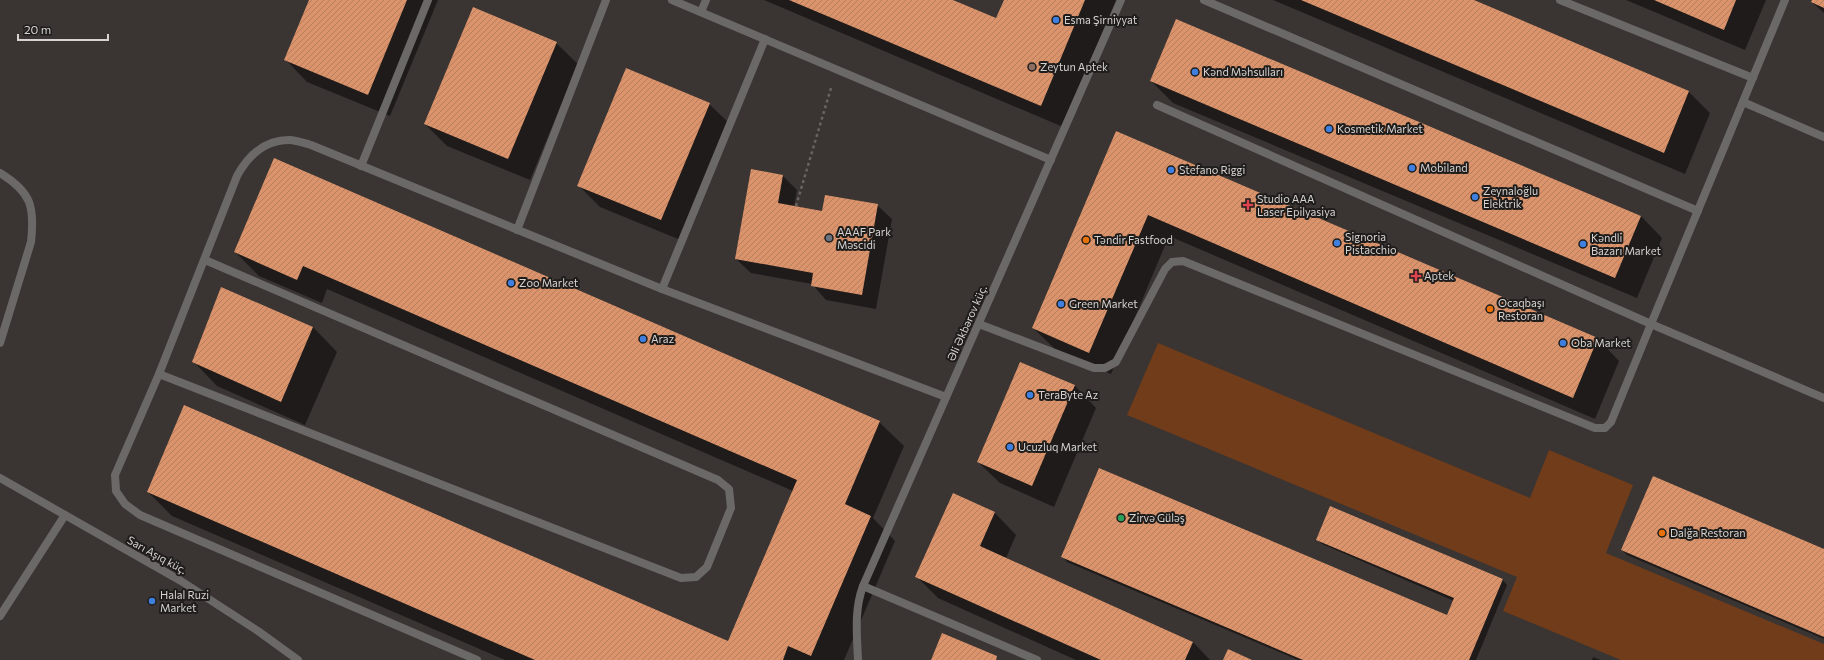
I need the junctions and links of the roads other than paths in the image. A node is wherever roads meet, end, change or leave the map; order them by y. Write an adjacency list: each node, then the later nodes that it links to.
1 (428, 0): 16 (street)
2 (606, 0): 19 (street)
3 (672, 0): 9 (street)
4 (706, 0): 9 (street)
5 (1121, 0): 15 (street, Əli Əkbərov küç.)
6 (1204, 0): 18 (street)
7 (1560, 0): 11 (street)
8 (1785, 0): 11 (street)
9 (701, 12): 10 (street)
10 (765, 40): 15 (street); 21 (street)
11 (1753, 78): 12 (street)
12 (1743, 102): 14 (street); 18 (street)
13 (1157, 105): 23 (street)
14 (1824, 137)
15 (1051, 160): 22 (street, Əli Əkbərov küç.)
16 (361, 166): 19 (street); 20 (street)
17 (0, 173): 24 (street)
18 (1698, 211): 23 (street)
19 (518, 230): 21 (street)
20 (205, 260): 25 (street); 25 (street)
21 (662, 288): 26 (street)
22 (979, 324): 23 (street); 26 (street, Əli Əkbərov küç.)
23 (1652, 324): 27 (street)
24 (0, 343)
25 (159, 374): 33 (street)
26 (946, 397): 30 (street, Əli Əkbərov küç.)
27 (1824, 398)
28 (0, 478): 29 (street, Sarı Aşıq küç.)
29 (65, 515): 31 (street); 32 (street, Sarı Aşıq küç.)
30 (863, 586): 34 (street, Əli Əkbərov küç.); 35 (street)
31 (0, 616)
32 (298, 660)
33 (477, 660)
34 (858, 660)
35 (1037, 660)

